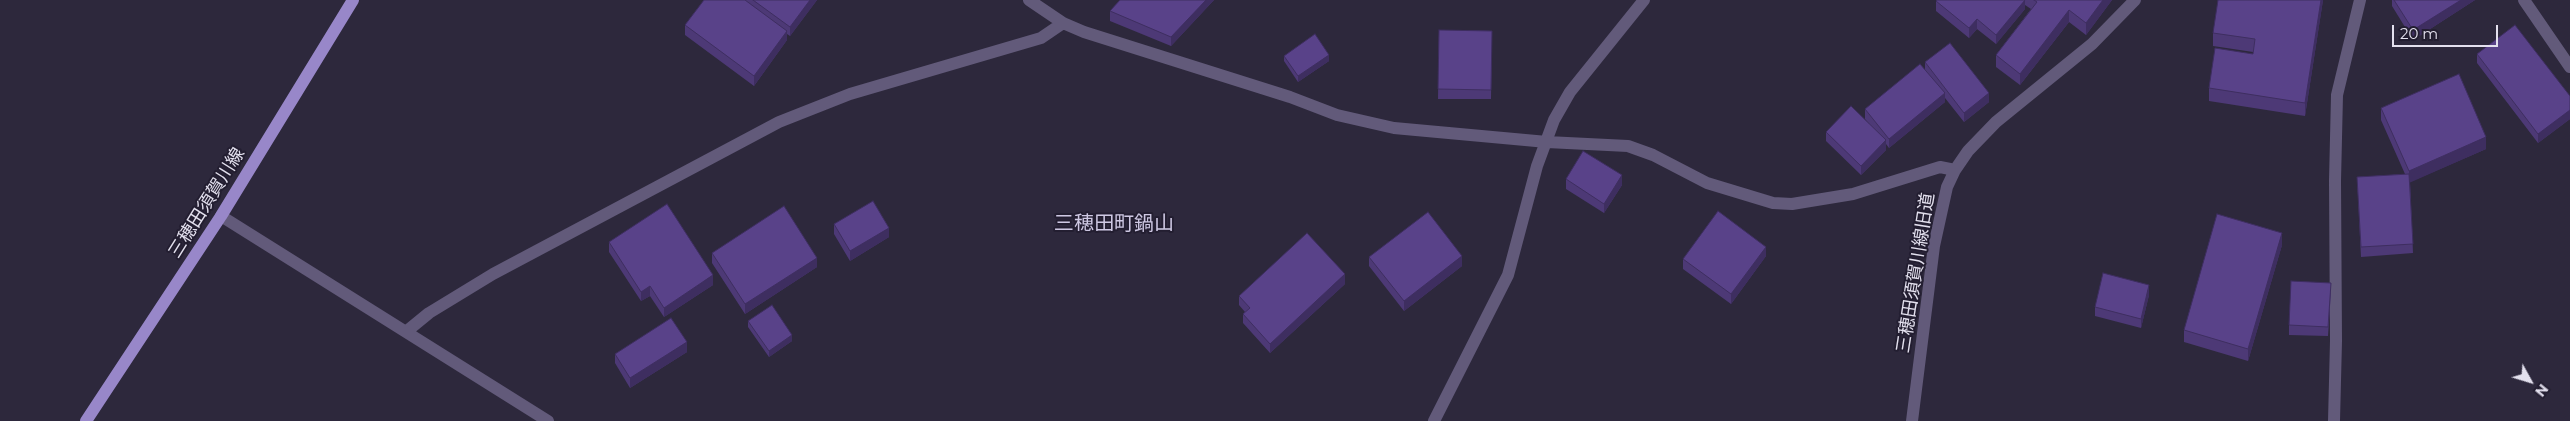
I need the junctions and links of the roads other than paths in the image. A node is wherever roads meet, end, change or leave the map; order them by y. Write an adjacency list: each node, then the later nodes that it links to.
1 (353, 0): 11 (main road, 三穂田須賀川線)
2 (1029, 0): 7 (street)
3 (1644, 0): 9 (street)
4 (2136, 0): 10 (street, 三穂田須賀川線旧道)
5 (2360, 0): 17 (street)
6 (2524, 0): 8 (street)
7 (1063, 23): 9 (street); 12 (street)
8 (2570, 67)
9 (1547, 142): 10 (street); 15 (street)
10 (1956, 170): 16 (street, 三穂田須賀川線旧道)
11 (221, 216): 12 (street); 13 (main road, 三穂田須賀川線)
12 (407, 331): 14 (street)
13 (86, 421)
14 (548, 421)
15 (1434, 421)
16 (1912, 421)
17 (2334, 421)

